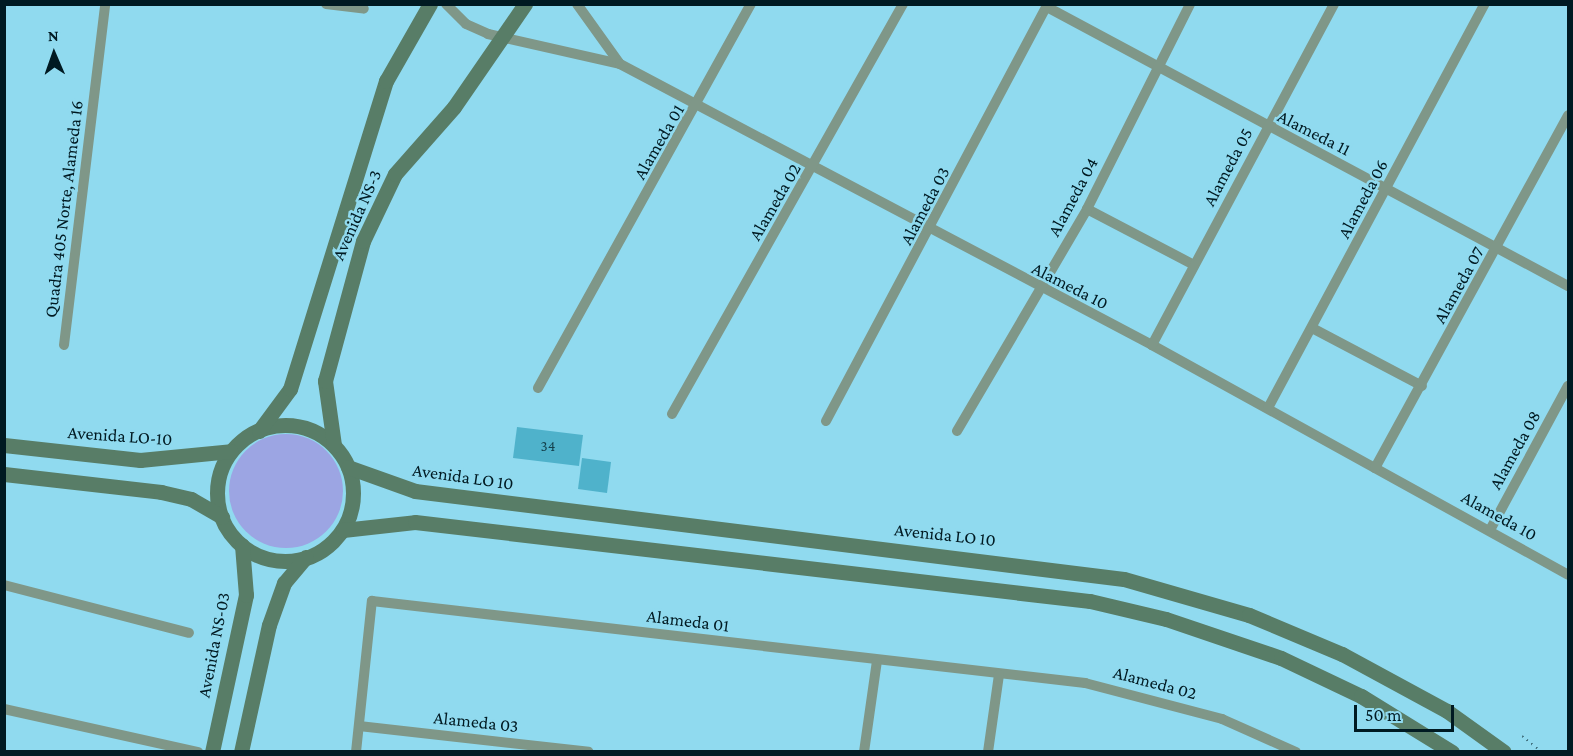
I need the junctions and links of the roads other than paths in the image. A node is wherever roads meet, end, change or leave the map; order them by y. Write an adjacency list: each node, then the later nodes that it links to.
1 (105, 4): 29 (street, Quadra 405 Norte, Alameda 16)
2 (326, 4): 13 (street)
3 (430, 4): 37 (street, Avenida NS-3)
4 (446, 4): 14 (street)
5 (525, 4): 14 (street, Avenida NS-3)
6 (577, 4): 15 (street, Alameda 10)
7 (751, 4): 17 (street, Alameda 01)
8 (903, 4): 20 (street, Alameda 02)
9 (1190, 4): 16 (street, Alameda 04)
10 (1334, 4): 19 (street, Alameda 05)
11 (1485, 4): 21 (street, Alameda 06)
12 (1047, 6): 16 (street, Alameda 11); 23 (street, Alameda 03)
13 (364, 9)
14 (501, 38): 15 (street); 39 (street, Avenida NS-3)
15 (620, 64): 17 (street, Alameda 10)
16 (1157, 68): 19 (street, Alameda 11); 22 (street, Alameda 04)
17 (700, 102): 20 (street, Alameda 10); 33 (street, Alameda 01)
18 (1569, 115): 24 (street, Alameda 07)
19 (1268, 128): 21 (street, Alameda 11); 25 (street, Alameda 05)
20 (815, 165): 23 (street, Alameda 10); 35 (street, Alameda 02)
21 (1387, 189): 24 (street, Alameda 11); 28 (street, Alameda 06)
22 (1087, 209): 25 (street); 27 (street, Alameda 04)
23 (931, 232): 27 (street, Alameda 10); 36 (street, Alameda 03)
24 (1497, 248): 26 (street, Alameda 11); 31 (street, Alameda 07)
25 (1194, 265): 30 (street, Alameda 05)
26 (1569, 286)
27 (1040, 289): 30 (street, Alameda 10); 38 (street, Alameda 04)
28 (1314, 329): 31 (street); 34 (street, Alameda 06)
29 (64, 345)
30 (1152, 345): 34 (street, Alameda 10)
31 (1422, 386): 43 (street, Alameda 07)
32 (1569, 386): 47 (street, Alameda 08)
33 (538, 388)
34 (1268, 408): 43 (street, Alameda 10)
35 (672, 414)
36 (826, 421)
37 (259, 430): 39 (street); 41 (street, Avenida NS-3)
38 (957, 431)
39 (334, 445): 42 (street, Avenida NS-3)
40 (4, 446): 41 (street, Avenida LO-10)
41 (231, 451): 45 (street)
42 (348, 467): 46 (street, Avenida NS-3); 66 (street, Avenida LO 10)
43 (1375, 468): 47 (street, Alameda 10)
44 (4, 474): 45 (street)
45 (222, 517): 48 (street)
46 (343, 530): 49 (street); 65 (street)
47 (1490, 530): 50 (street, Alameda 10)
48 (242, 545): 49 (street); 58 (street, Avenida NS-03)
49 (306, 557): 59 (street)
50 (1569, 575)
51 (4, 585): 52 (street)
52 (189, 633)
53 (877, 661): 54 (street, Alameda 01); 56 (street, Alameda 01); 62 (street)
54 (999, 675): 63 (street); 64 (street, Alameda 02)
55 (4, 709): 57 (street)
56 (359, 726): 60 (street); 61 (street, Alameda 03)
57 (198, 752)
58 (212, 752)
59 (241, 752)
60 (356, 752)
61 (589, 752)
62 (864, 752)
63 (988, 752)
64 (1296, 752)
65 (1452, 752)
66 (1504, 752)

